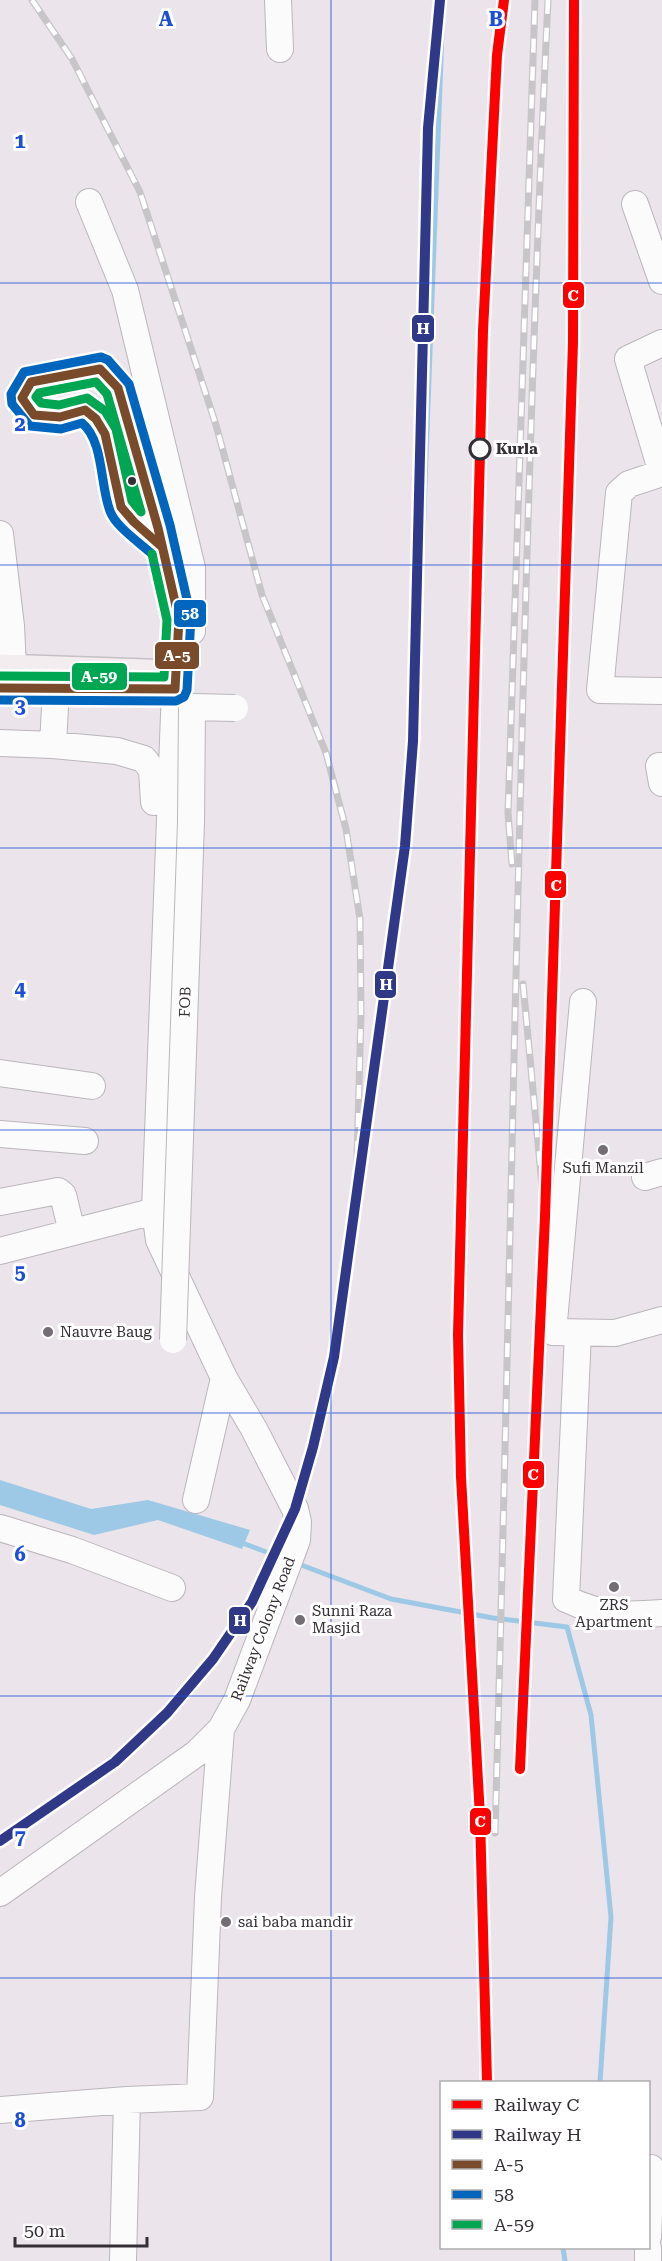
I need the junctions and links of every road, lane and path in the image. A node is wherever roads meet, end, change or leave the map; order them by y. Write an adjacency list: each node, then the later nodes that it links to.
1 (278, 0): 2 (street)
2 (280, 49)
3 (89, 202): 11 (street)
4 (635, 204): 5 (street)
5 (662, 281)
6 (662, 343): 7 (street)
7 (662, 473): 13 (street)
8 (0, 534): 10 (street)
9 (162, 547): 9 (street, Railway Colony Road); 11 (street, Railway Colony Road)
10 (7, 680): 11 (main road); 12 (main road)
11 (175, 683): 12 (main road); 26 (street, Railway Colony Road)
12 (56, 688): 16 (street)
13 (662, 691)
14 (235, 708): 31 (street, FOB, bridge)
15 (0, 743): 16 (street)
16 (53, 745): 19 (street)
17 (662, 766): 18 (street)
18 (662, 783)
19 (154, 802)
20 (583, 1002): 30 (street)
21 (0, 1073): 22 (street)
22 (92, 1086)
23 (0, 1134): 24 (street)
24 (85, 1141)
25 (0, 1202): 27 (street)
26 (155, 1210): 27 (street); 32 (street, Railway Colony Road)
27 (72, 1232): 28 (street)
28 (0, 1251)
29 (662, 1320): 30 (street)
30 (578, 1333): 36 (street)
31 (173, 1340)
32 (224, 1378): 33 (street); 37 (street, Railway Colony Road)
33 (196, 1500)
34 (0, 1528): 35 (street)
35 (172, 1588)
36 (662, 1613)
37 (221, 1729): 38 (street, Railway Colony Road); 39 (street)
38 (0, 1893)
39 (127, 2100): 40 (street); 43 (street)
40 (0, 2110)
41 (651, 2168): 42 (street)
42 (650, 2191)
43 (123, 2261)

